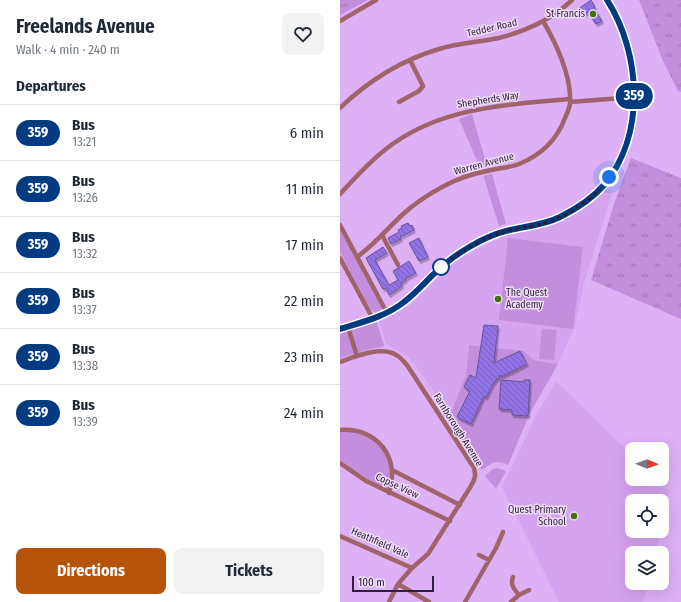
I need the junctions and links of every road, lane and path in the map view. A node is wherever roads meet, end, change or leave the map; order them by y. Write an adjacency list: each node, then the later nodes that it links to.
1 (376, 0): 4 (street)
2 (572, 0): 5 (street, Tedder Road)
3 (607, 0): 7 (street)
4 (340, 21)
5 (543, 21): 6 (street, Tedder Road); 8 (street, Warren Avenue)
6 (410, 60): 9 (street); 10 (street, Tedder Road)
7 (634, 97): 8 (street, Shepherds Way); 17 (street)
8 (570, 101): 11 (street, Shepherds Way); 13 (street, Warren Avenue)
9 (399, 102)
10 (340, 108)
11 (340, 194)
12 (340, 225): 14 (street)
13 (382, 235): 14 (street, Warren Avenue); 16 (street)
14 (357, 257): 17 (street)
15 (340, 258): 18 (street)
16 (398, 265)
17 (388, 313): 18 (street)
18 (373, 319): 19 (street)
19 (348, 326): 20 (street); 21 (street)
20 (340, 329)
21 (357, 356): 22 (street, Farnborough Avenue); 27 (street, Farnborough Avenue)
22 (340, 362)
23 (340, 430): 25 (street)
24 (340, 463): 26 (street, Copse View)
25 (392, 470): 26 (street); 27 (street)
26 (389, 493): 28 (street, Copse View)
27 (460, 505): 28 (street, Farnborough Avenue)
28 (450, 521): 33 (street, Farnborough Avenue)
29 (503, 532): 32 (street)
30 (340, 536): 33 (street, Heathfield Vale)
31 (479, 555): 32 (street)
32 (489, 560): 40 (street)
33 (412, 568): 35 (street, Farnborough Avenue)
34 (513, 577): 37 (street)
35 (398, 584): 38 (street, Farnborough Avenue); 39 (street)
36 (529, 590): 37 (street)
37 (519, 595): 41 (street)
38 (389, 602)
39 (429, 602)
40 (464, 602)
41 (511, 602)

